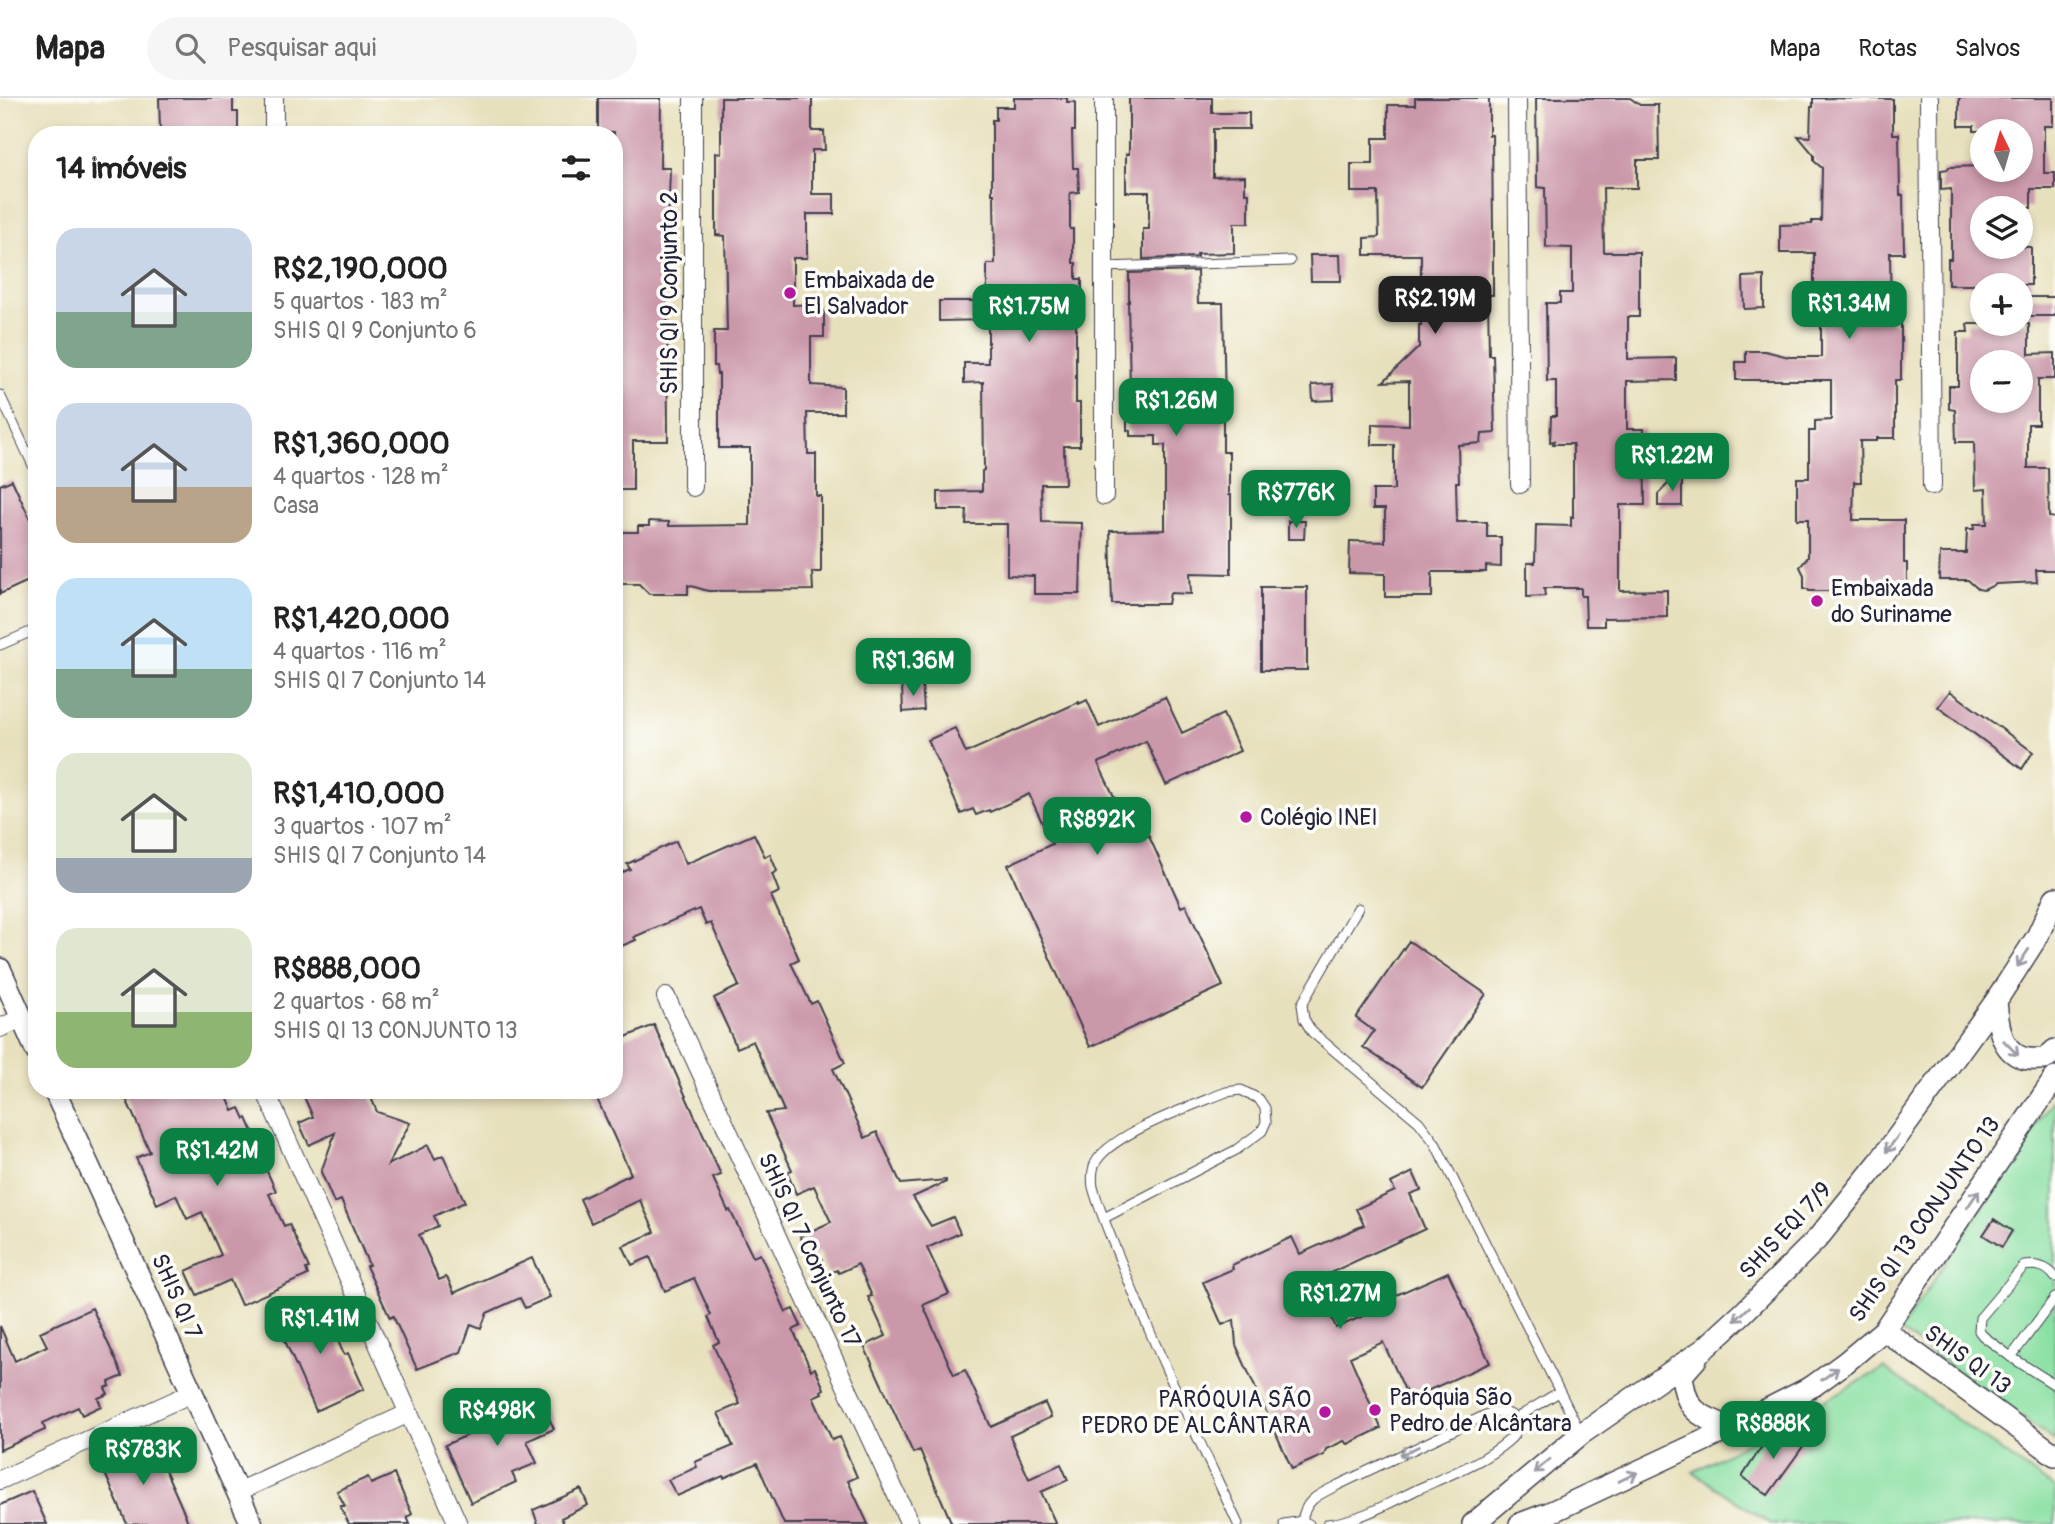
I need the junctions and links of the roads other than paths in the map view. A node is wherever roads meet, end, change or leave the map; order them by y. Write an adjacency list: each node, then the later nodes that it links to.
1 (274, 98): 6 (street)
2 (693, 98): 13 (street, SHIS QI 9 Conjunto 2)
3 (1104, 98): 8 (street)
4 (1517, 98): 11 (street)
5 (1929, 98): 12 (street)
6 (274, 126)
7 (1290, 261): 8 (lane)
8 (1104, 267): 14 (street)
9 (0, 395): 10 (lane)
10 (28, 455)
11 (1520, 484)
12 (1932, 486)
13 (694, 487)
14 (1104, 496)
15 (28, 633): 16 (lane)
16 (0, 645)
17 (2055, 898): 21 (street, SHIS EQI 7/9, one-way to 21)
18 (1357, 908): 36 (lane)
19 (0, 969): 22 (street)
20 (666, 997): 48 (street, SHIS QI 7 Conjunto 17)
21 (1996, 1001): 25 (street, one-way to 25); 33 (street, SHIS EQI 7/9, one-way to 33)
22 (22, 1018): 23 (street); 24 (street)
23 (0, 1028)
24 (28, 1032)
25 (2055, 1049)
26 (2055, 1078): 32 (street, SHIS QI 13 CONJUNTO 13, one-way to 26)
27 (58, 1099): 37 (street, SHIS QI 7)
28 (269, 1099): 38 (street)
29 (1104, 1218): 29 (lane); 49 (lane)
30 (2055, 1277): 34 (lane)
31 (2055, 1298): 34 (lane)
32 (1884, 1330): 40 (street, SHIS QI 13 CONJUNTO 13, one-way to 32); 42 (street, SHIS QI 13)
33 (1704, 1349): 40 (street); 41 (street, SHIS EQI 7/9)
34 (2011, 1357): 35 (lane)
35 (2055, 1385)
36 (1559, 1392): 39 (lane); 41 (lane)
37 (192, 1393): 43 (street); 44 (street, SHIS QI 7)
38 (408, 1413): 44 (street); 47 (street)
39 (1515, 1419): 45 (lane, one-way to 45); 51 (lane)
40 (1731, 1428): 53 (street, SHIS QI 13 CONJUNTO 13, one-way to 40)
41 (1581, 1434): 52 (street, SHIS EQI 7/9, one-way to 52)
42 (2055, 1455)
43 (0, 1480)
44 (237, 1492): 46 (street, SHIS QI 7)
45 (1306, 1522): 50 (lane)
46 (252, 1524)
47 (458, 1524)
48 (910, 1524)
49 (1238, 1524)
50 (1284, 1524)
51 (1327, 1524)
52 (1473, 1524)
53 (1520, 1524)

